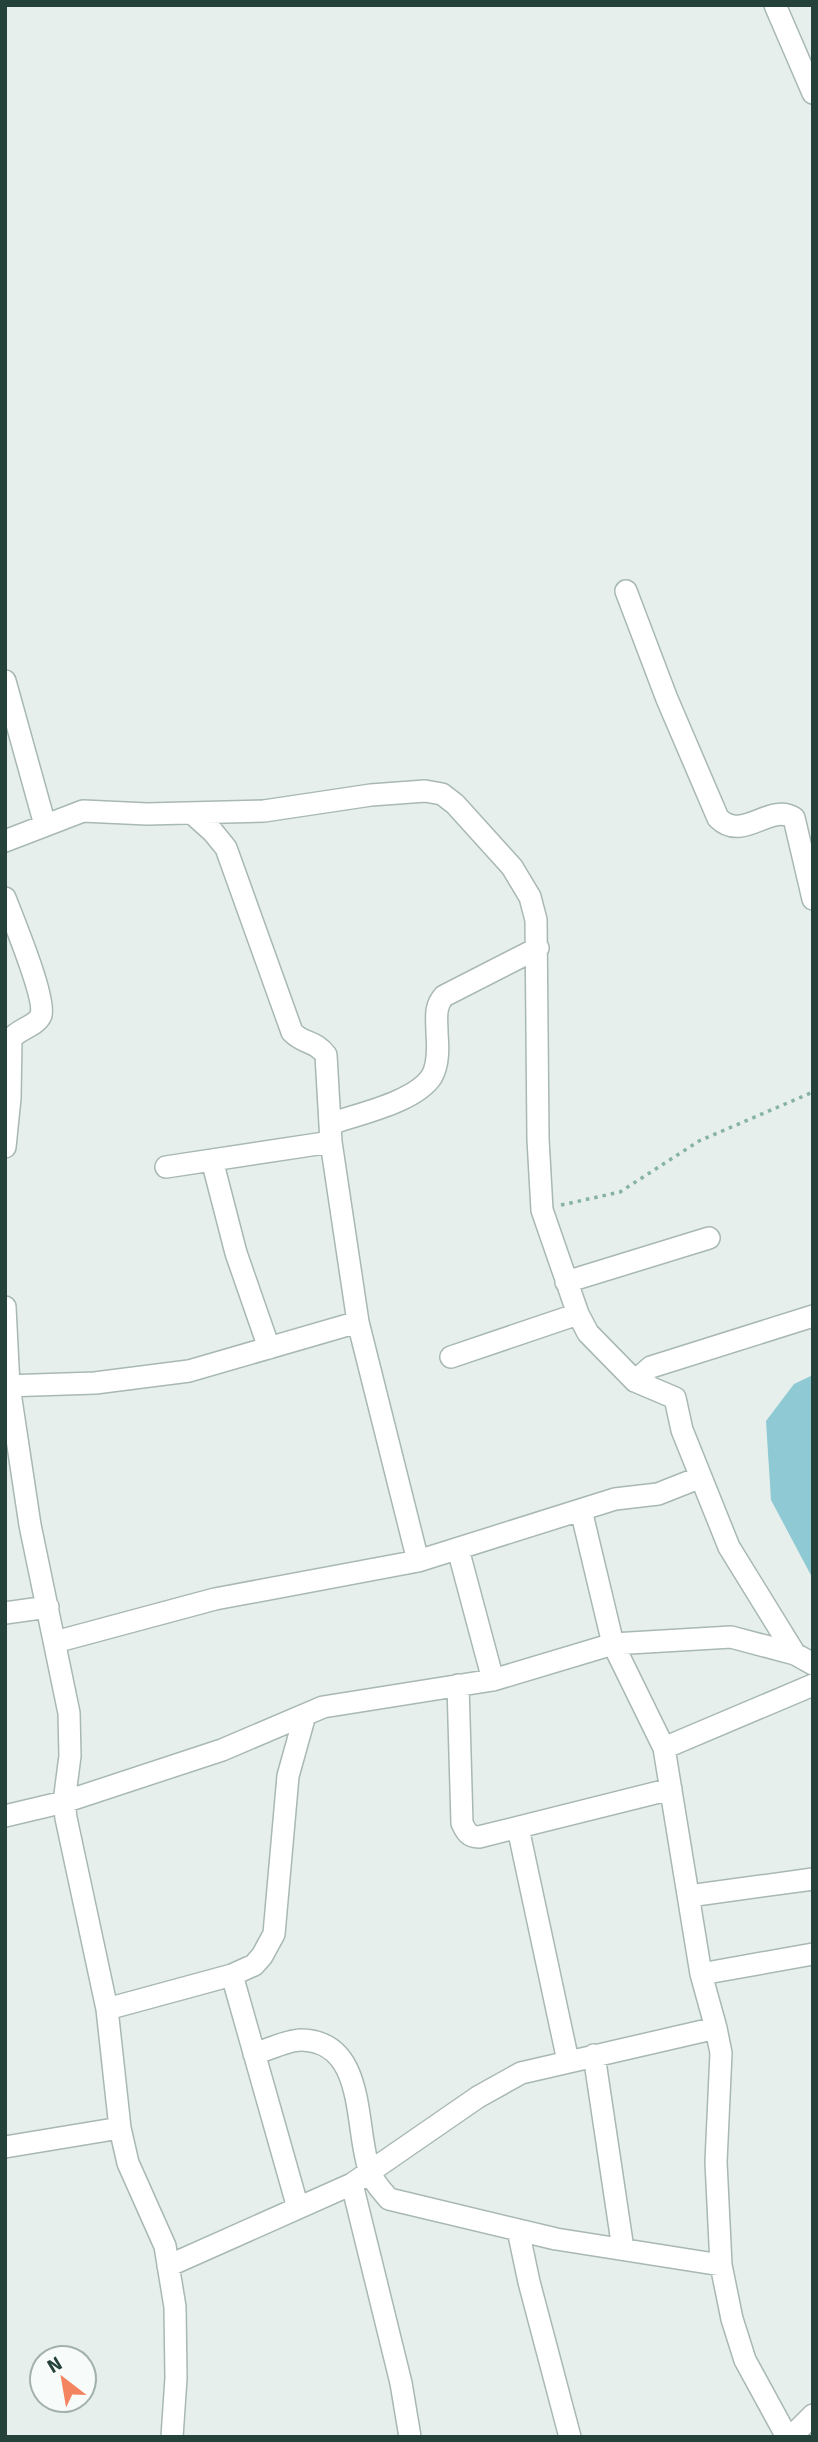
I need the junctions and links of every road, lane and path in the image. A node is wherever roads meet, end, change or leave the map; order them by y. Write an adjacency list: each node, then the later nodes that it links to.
1 (775, 5): 2 (street)
2 (813, 93)
3 (625, 590): 9 (street)
4 (5, 681): 6 (street)
5 (192, 813): 6 (street); 10 (street); 12 (street)
6 (44, 825): 7 (street)
7 (5, 841)
8 (5, 898): 13 (street)
9 (813, 899)
10 (538, 948): 12 (street); 16 (street)
11 (813, 1092): 16 (path)
12 (330, 1133): 14 (street); 22 (street)
13 (5, 1147)
14 (212, 1160): 15 (street); 23 (street)
15 (166, 1167)
16 (542, 1210): 18 (street)
17 (709, 1238): 18 (street)
18 (566, 1282): 20 (street)
19 (5, 1307): 26 (street)
20 (578, 1314): 24 (street); 25 (street)
21 (813, 1316): 25 (street)
22 (358, 1322): 23 (street); 30 (street)
23 (269, 1348): 26 (street)
24 (451, 1357)
25 (635, 1381): 27 (street)
26 (7, 1386): 31 (street)
27 (701, 1477): 28 (street); 35 (street)
28 (581, 1510): 29 (street); 34 (street)
29 (458, 1549): 30 (street); 36 (street)
30 (418, 1561): 33 (street)
31 (48, 1606): 32 (street); 33 (street)
32 (5, 1613)
33 (55, 1642): 42 (street)
34 (613, 1644): 35 (street); 36 (street); 40 (street)
35 (804, 1659)
36 (494, 1680): 37 (street)
37 (458, 1685): 39 (street); 44 (street)
38 (813, 1685): 40 (street)
39 (305, 1715): 42 (street); 49 (street)
40 (664, 1748): 41 (street)
41 (671, 1789): 44 (street); 46 (street)
42 (64, 1802): 43 (street); 50 (street)
43 (5, 1816)
44 (518, 1828): 54 (street)
45 (813, 1879): 46 (street)
46 (689, 1896): 48 (street)
47 (813, 1954): 48 (street)
48 (701, 1973): 51 (street)
49 (232, 1975): 50 (street); 52 (street)
50 (107, 2009): 55 (street)
51 (716, 2028): 53 (street); 61 (street)
52 (254, 2054): 57 (street); 58 (street)
53 (594, 2055): 54 (street); 60 (street)
54 (568, 2061): 57 (street)
55 (120, 2127): 56 (street); 62 (street)
56 (5, 2147)
57 (361, 2178): 58 (street); 59 (street); 65 (street)
58 (298, 2208): 62 (street)
59 (518, 2230): 60 (street); 66 (street)
60 (623, 2249): 61 (street)
61 (721, 2265): 67 (street)
62 (168, 2266): 64 (street)
63 (813, 2415): 67 (street)
64 (172, 2437)
65 (410, 2437)
66 (570, 2437)
67 (789, 2437)

